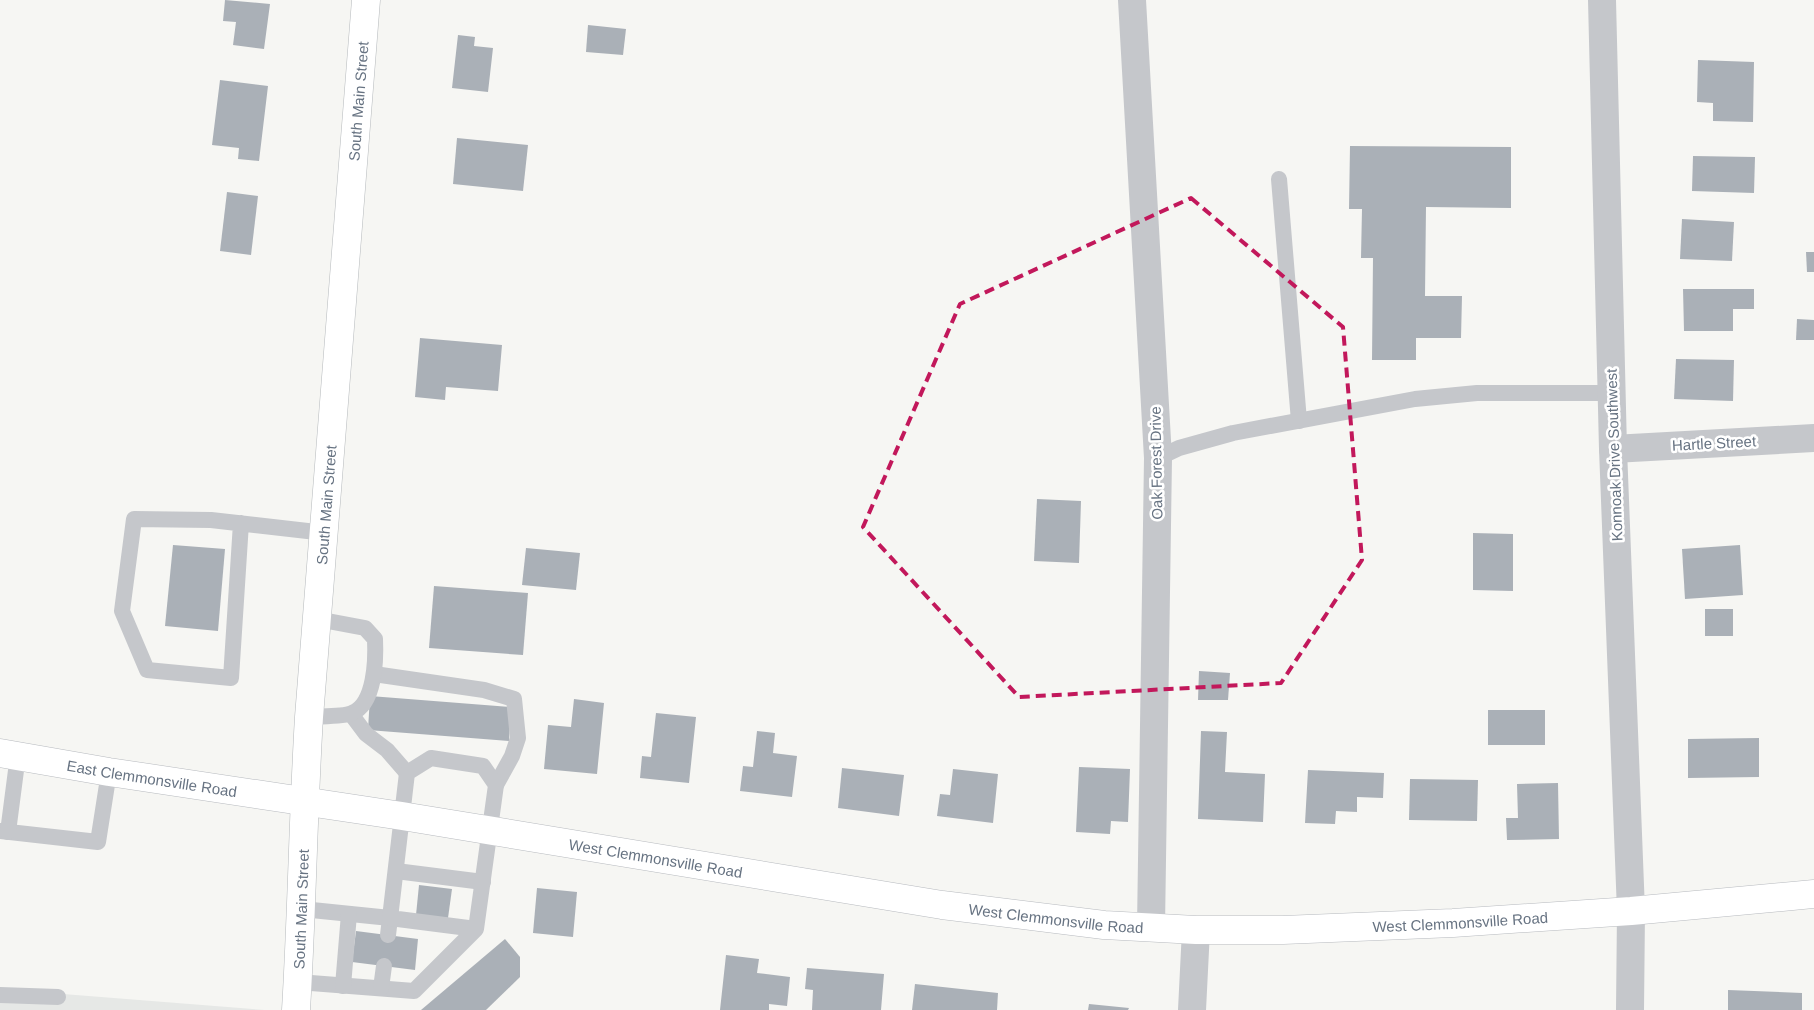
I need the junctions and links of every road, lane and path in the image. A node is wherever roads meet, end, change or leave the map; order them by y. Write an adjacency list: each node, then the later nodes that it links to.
1 (366, 0): 11 (main road, South Main Street)
2 (1132, 0): 9 (street, Oak Forest Drive)
3 (1602, 0): 5 (street, Konnoak Drive Southwest)
4 (1279, 179): 6 (lane)
5 (1612, 394): 6 (lane); 8 (street, Konnoak Drive Southwest)
6 (1299, 421): 9 (lane)
7 (1814, 438): 8 (street, Hartle Street)
8 (1613, 449): 28 (street, Konnoak Drive Southwest)
9 (1158, 458): 31 (street, Oak Forest Drive)
10 (240, 523): 10 (lane); 11 (lane)
11 (324, 533): 12 (main road, South Main Street)
12 (317, 619): 13 (lane); 15 (main road, South Main Street)
13 (374, 674): 14 (lane); 19 (lane)
14 (351, 714): 15 (lane); 18 (lane)
15 (308, 717): 20 (main road, South Main Street)
16 (9, 754): 17 (main road, East Clemmonsville Road); 23 (lane)
17 (110, 772): 20 (main road, East Clemmonsville Road); 23 (lane)
18 (407, 773): 19 (lane); 21 (lane)
19 (496, 785): 22 (lane)
20 (304, 801): 21 (main road, West Clemmonsville Road); 27 (main road, South Main Street)
21 (402, 816): 22 (main road, West Clemmonsville Road); 24 (lane)
22 (491, 831): 25 (lane); 31 (main road, West Clemmonsville Road)
23 (4, 832)
24 (396, 871): 25 (lane); 30 (lane)
25 (483, 882): 32 (lane)
26 (1814, 894): 28 (main road, West Clemmonsville Road)
27 (302, 909): 29 (lane); 36 (main road, South Main Street)
28 (1631, 910): 33 (main road, West Clemmonsville Road); 43 (street, Konnoak Drive Southwest)
29 (349, 914): 30 (lane); 37 (lane)
30 (390, 918): 32 (lane); 34 (lane)
31 (1151, 927): 33 (main road, West Clemmonsville Road)
32 (476, 929): 38 (lane)
33 (1196, 930): 42 (street)
34 (388, 935)
35 (384, 966): 38 (lane)
36 (298, 982): 37 (lane); 41 (main road, South Main Street)
37 (343, 986): 38 (lane)
38 (381, 988)
39 (0, 995): 40 (lane)
40 (58, 997)
41 (296, 1010)
42 (1192, 1010)
43 (1630, 1010)

